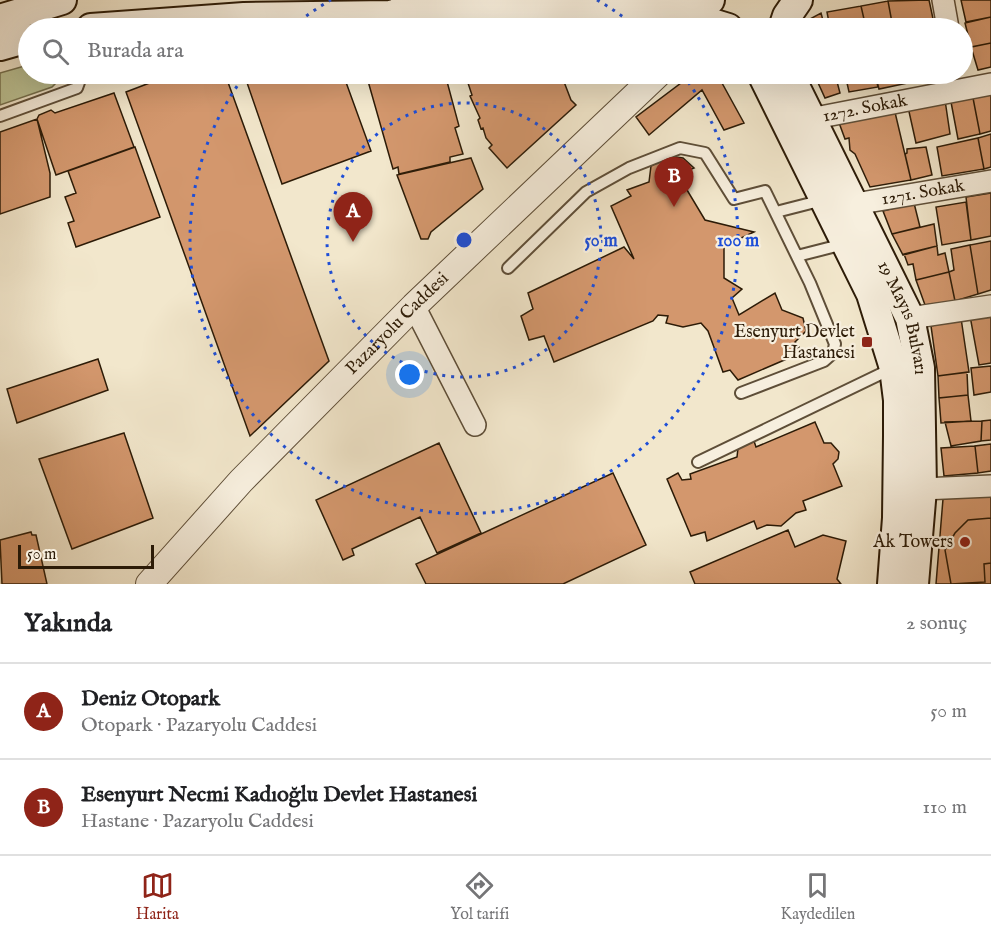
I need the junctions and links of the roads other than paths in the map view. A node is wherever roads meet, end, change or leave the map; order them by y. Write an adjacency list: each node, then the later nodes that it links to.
1 (62, 0): 13 (main road)
2 (294, 0): 7 (main road)
3 (710, 0): 10 (main road)
4 (798, 0): 11 (main road)
5 (943, 0): 12 (street)
6 (411, 3): 7 (main road); 9 (main road)
7 (244, 17): 8 (main road)
8 (230, 18)
9 (665, 18)
10 (675, 18)
11 (786, 18)
12 (946, 18)
13 (0, 19)
14 (18, 41): 15 (main road)
15 (0, 46)
16 (973, 83): 22 (street, 1272. Sokak)
17 (78, 84): 23 (lane)
18 (647, 84): 32 (street, Pazaryolu Caddesi)
19 (767, 84): 26 (main road, 19 Mayıs Bulvarı)
20 (794, 84): 24 (main road, 19 Mayıs Bulvarı)
21 (950, 84): 24 (street, 1272. Sokak)
22 (991, 84)
23 (0, 116)
24 (810, 119): 27 (main road, 19 Mayıs Bulvarı)
25 (991, 181): 27 (street, 1271. Sokak)
26 (826, 199): 28 (lane); 29 (main road, 19 Mayıs Bulvarı)
27 (855, 204): 34 (main road, 19 Mayıs Bulvarı)
28 (776, 212): 30 (lane); 31 (lane)
29 (847, 243): 30 (lane); 35 (main road, 19 Mayıs Bulvarı)
30 (797, 256): 36 (lane)
31 (508, 268)
32 (414, 306): 37 (street); 41 (street, Pazaryolu Caddesi)
33 (991, 306): 34 (street)
34 (910, 318): 40 (main road, 19 Mayıs Bulvarı)
35 (894, 368): 38 (lane); 42 (main road, 19 Mayıs Bulvarı)
36 (741, 393)
37 (475, 425)
38 (698, 462)
39 (991, 486): 40 (street)
40 (922, 489): 43 (main road, 19 Mayıs Bulvarı)
41 (149, 584)
42 (892, 584)
43 (914, 584)

